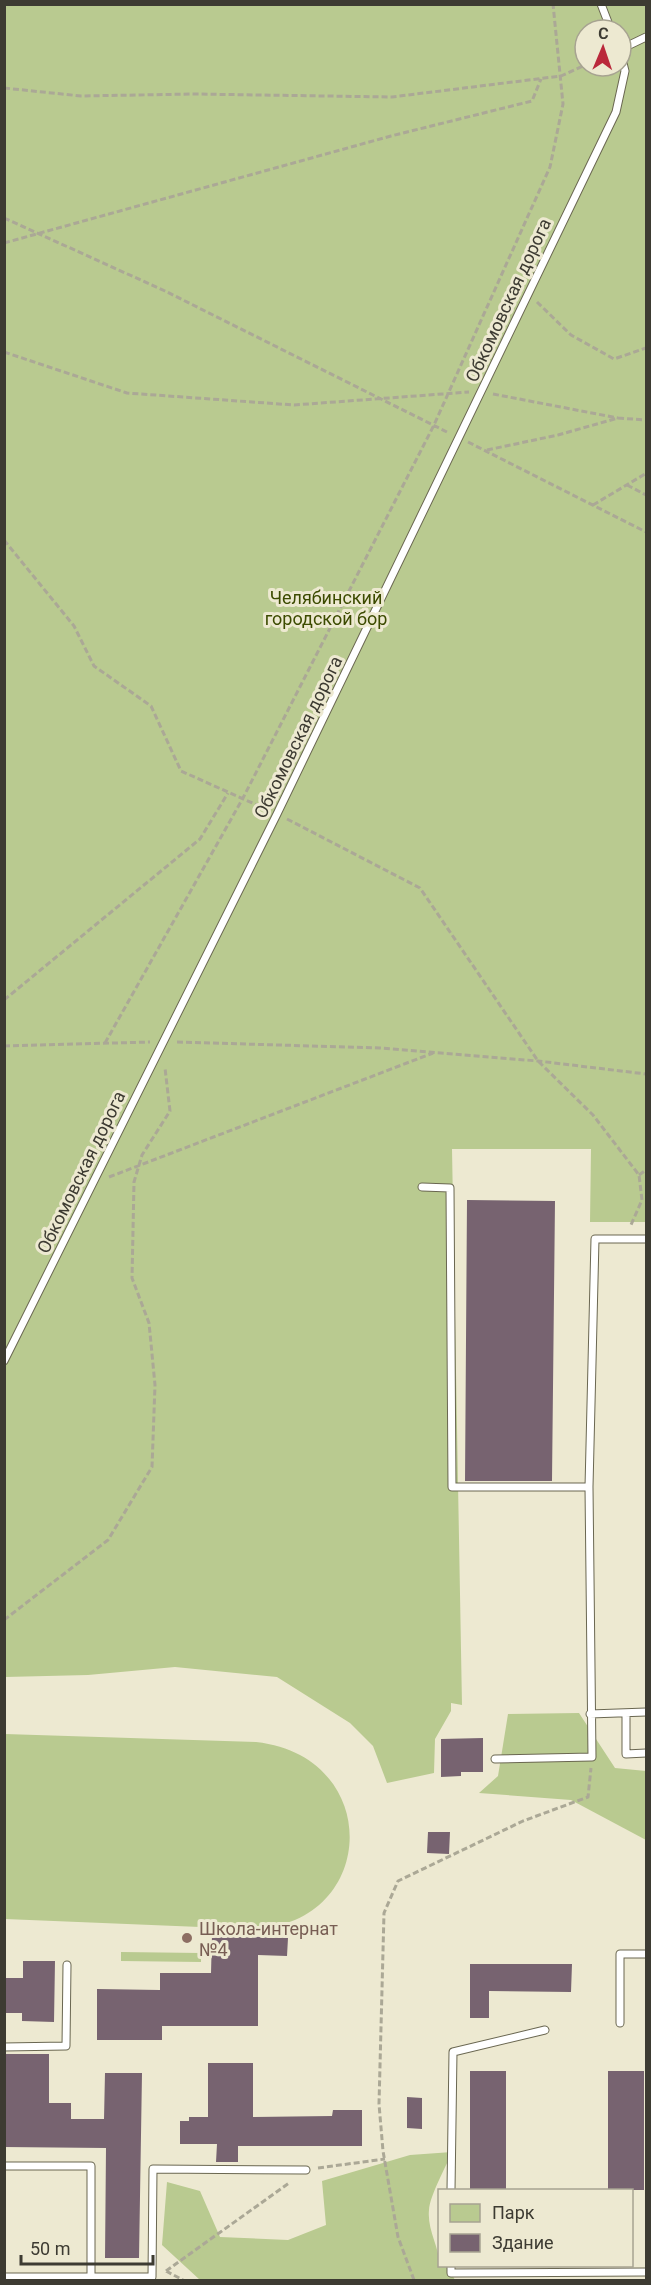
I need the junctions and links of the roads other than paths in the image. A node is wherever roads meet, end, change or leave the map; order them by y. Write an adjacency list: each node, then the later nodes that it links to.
1 (623, 78): 4 (lane, Обкомовская дорога)
2 (422, 1187): 5 (lane)
3 (646, 1239): 5 (lane)
4 (4, 1360)
5 (589, 1487): 8 (lane)
6 (646, 1712): 7 (lane)
7 (626, 1713): 8 (lane); 9 (lane)
8 (590, 1714): 10 (lane)
9 (646, 1753)
10 (495, 1759)
11 (646, 1954): 13 (lane)
12 (67, 1965): 15 (lane)
13 (620, 2022)
14 (545, 2030): 18 (lane)
15 (4, 2047)
16 (4, 2166): 22 (lane)
17 (306, 2170): 22 (lane)
18 (452, 2189)
19 (451, 2267): 20 (lane)
20 (646, 2272)
21 (4, 2277): 22 (lane)
22 (91, 2277)

